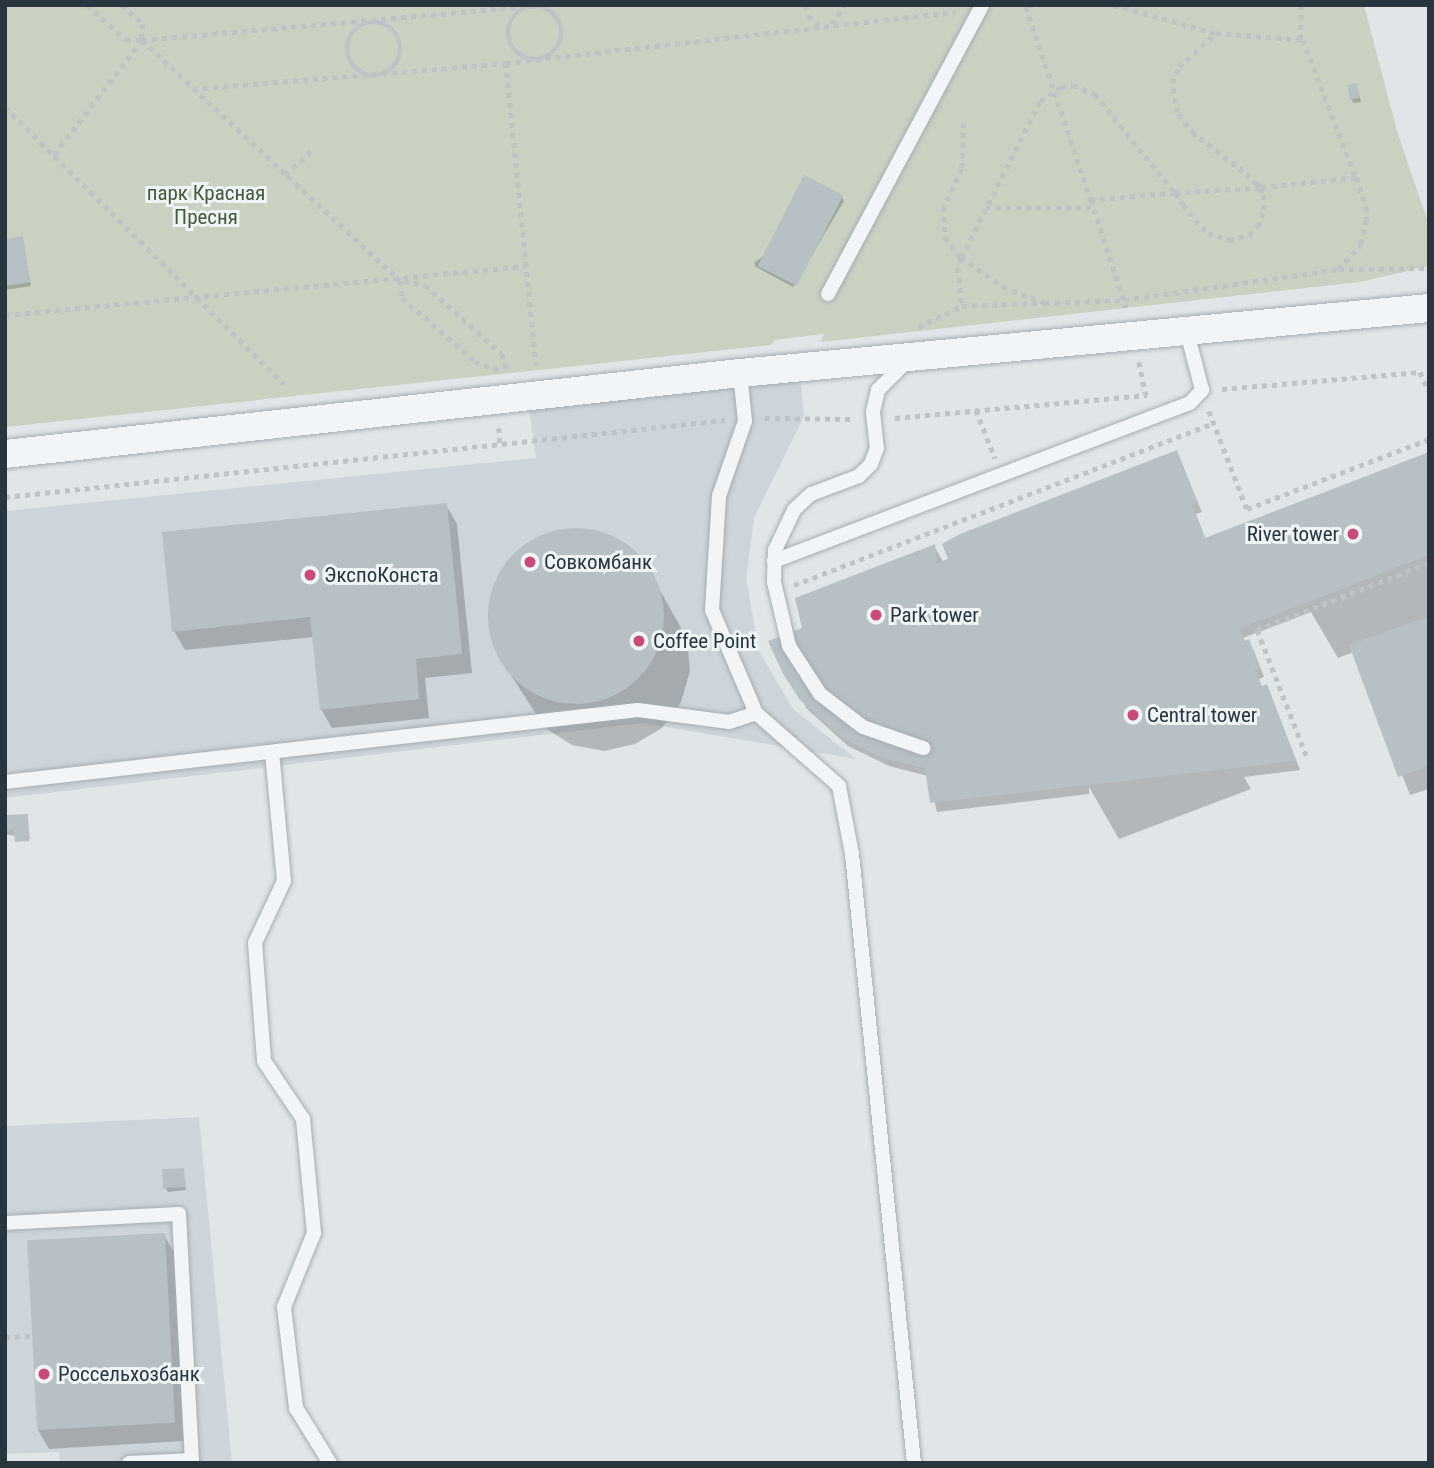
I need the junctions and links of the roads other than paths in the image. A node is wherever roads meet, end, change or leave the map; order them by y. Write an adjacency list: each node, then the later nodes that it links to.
1 (981, 7): 2 (lane)
2 (828, 294)
3 (1429, 308): 4 (street)
4 (1187, 332): 5 (street); 8 (lane)
5 (917, 357): 6 (street); 8 (lane)
6 (740, 373): 7 (street); 9 (lane)
7 (5, 454)
8 (774, 561): 10 (lane)
9 (756, 713): 11 (lane); 16 (lane)
10 (923, 748)
11 (272, 752): 12 (lane); 15 (lane)
12 (5, 782)
13 (5, 1223): 14 (lane)
14 (129, 1463)
15 (330, 1463)
16 (914, 1463)

